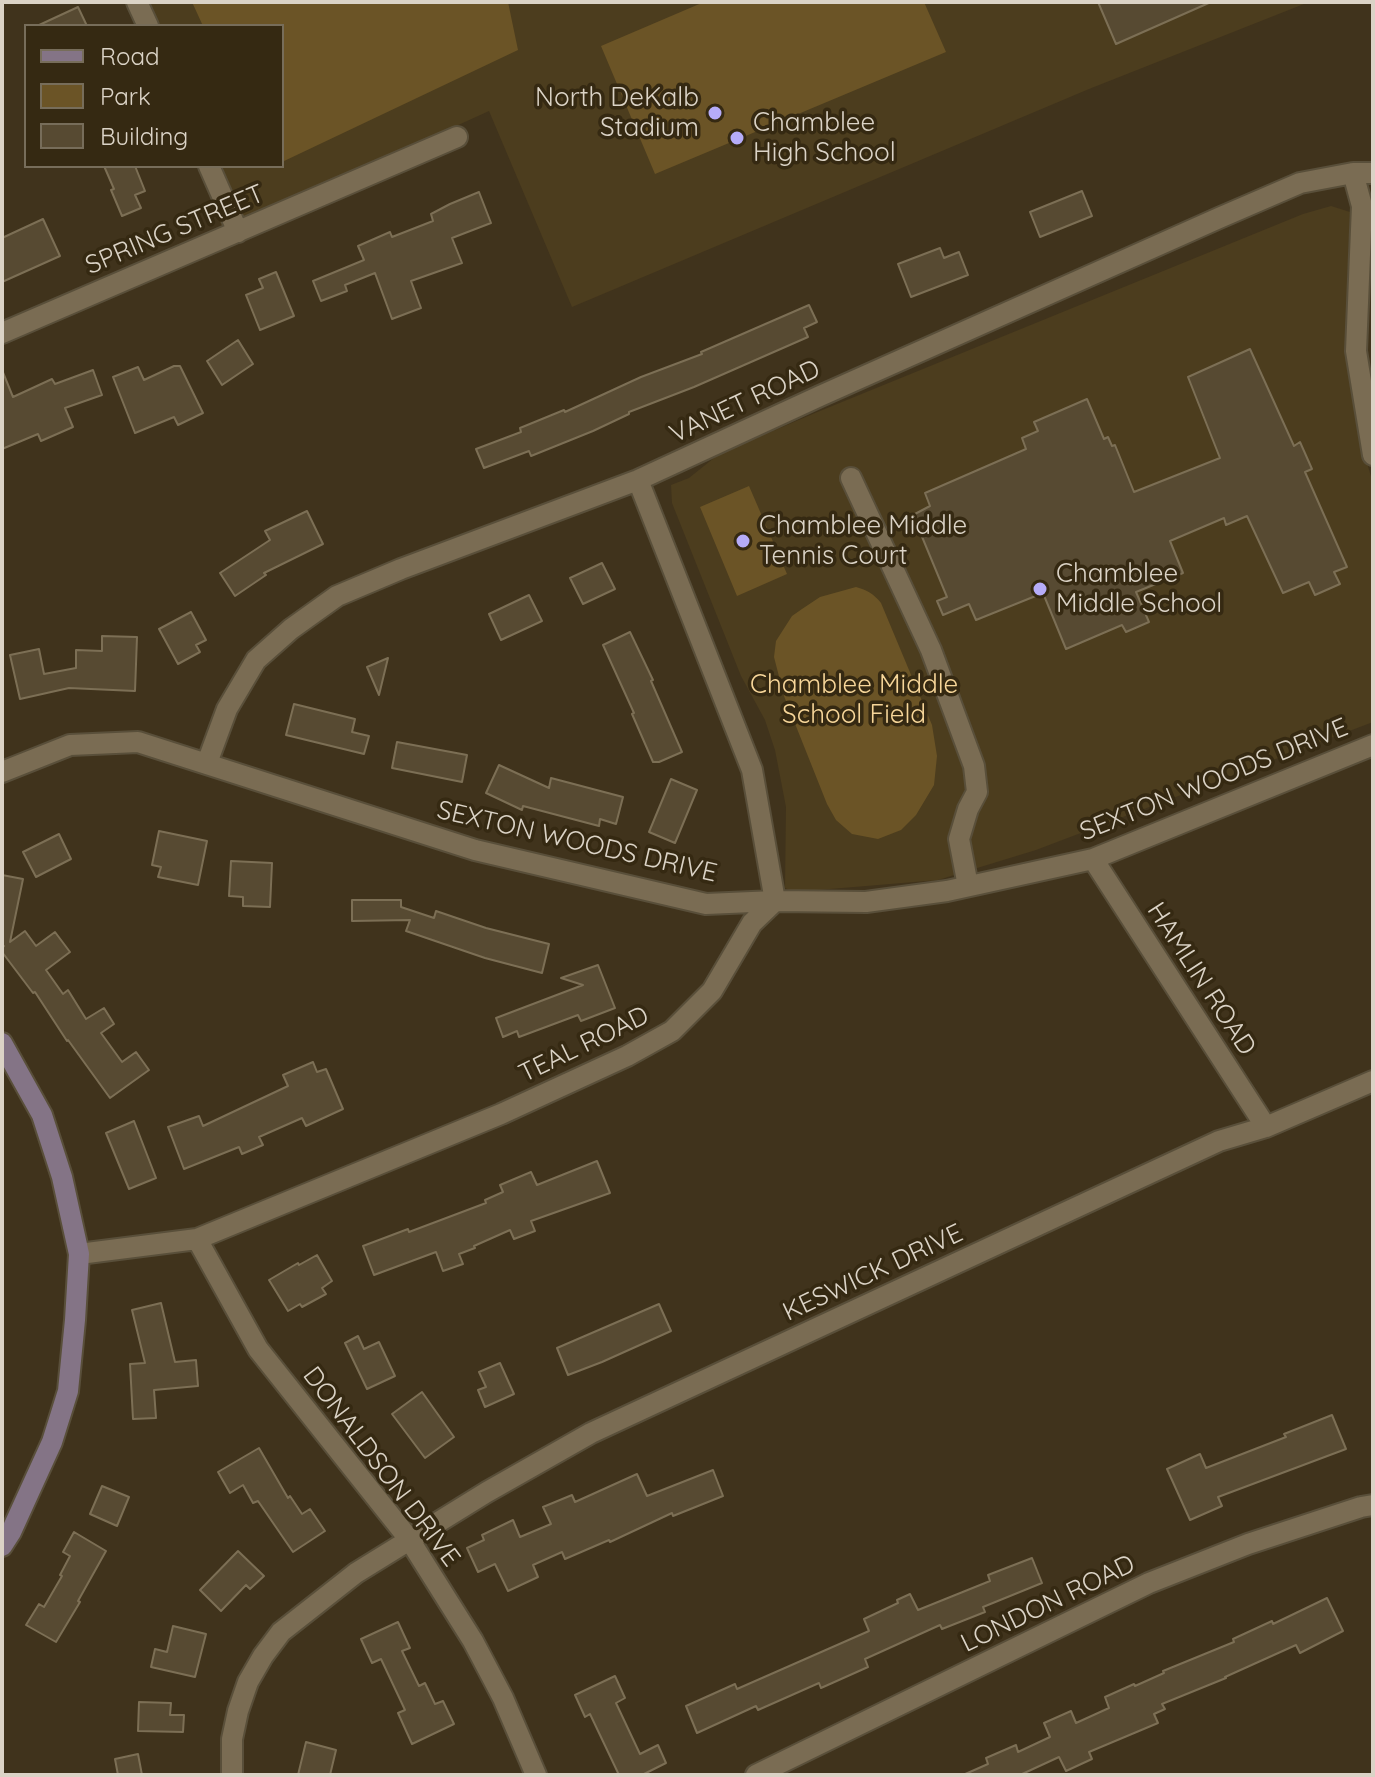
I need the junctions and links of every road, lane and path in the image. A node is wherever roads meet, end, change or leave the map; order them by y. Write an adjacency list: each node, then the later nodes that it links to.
1 (137, 2): 2 (street)
2 (147, 24)
3 (457, 137): 6 (street, SPRING STREET)
4 (210, 168): 6 (street)
5 (1363, 173): 8 (street); 10 (street, VANET ROAD)
6 (238, 232): 7 (street, SPRING STREET)
7 (2, 333)
8 (1373, 455)
9 (851, 478): 15 (street)
10 (638, 480): 12 (street, VANET ROAD); 16 (street)
11 (1373, 745): 14 (street, SEXTON WOODS DRIVE)
12 (207, 763): 13 (street, SEXTON WOODS DRIVE); 16 (street, SEXTON WOODS DRIVE)
13 (2, 772)
14 (1093, 859): 15 (street, SEXTON WOODS DRIVE); 19 (street, HAMLIN ROAD)
15 (968, 886): 16 (street, SEXTON WOODS DRIVE)
16 (775, 901): 20 (street, TEAL ROAD)
17 (2, 1043): 21 (street)
18 (1373, 1081): 19 (street, KESWICK DRIVE)
19 (1266, 1127): 23 (street, KESWICK DRIVE)
20 (197, 1239): 21 (street, TEAL ROAD); 23 (street, DONALDSON DRIVE)
21 (79, 1254): 24 (street)
22 (1373, 1505): 27 (street, LONDON ROAD)
23 (409, 1539): 25 (street, KESWICK DRIVE); 26 (street, DONALDSON DRIVE)
24 (2, 1546)
25 (232, 1775)
26 (536, 1775)
27 (756, 1775)

